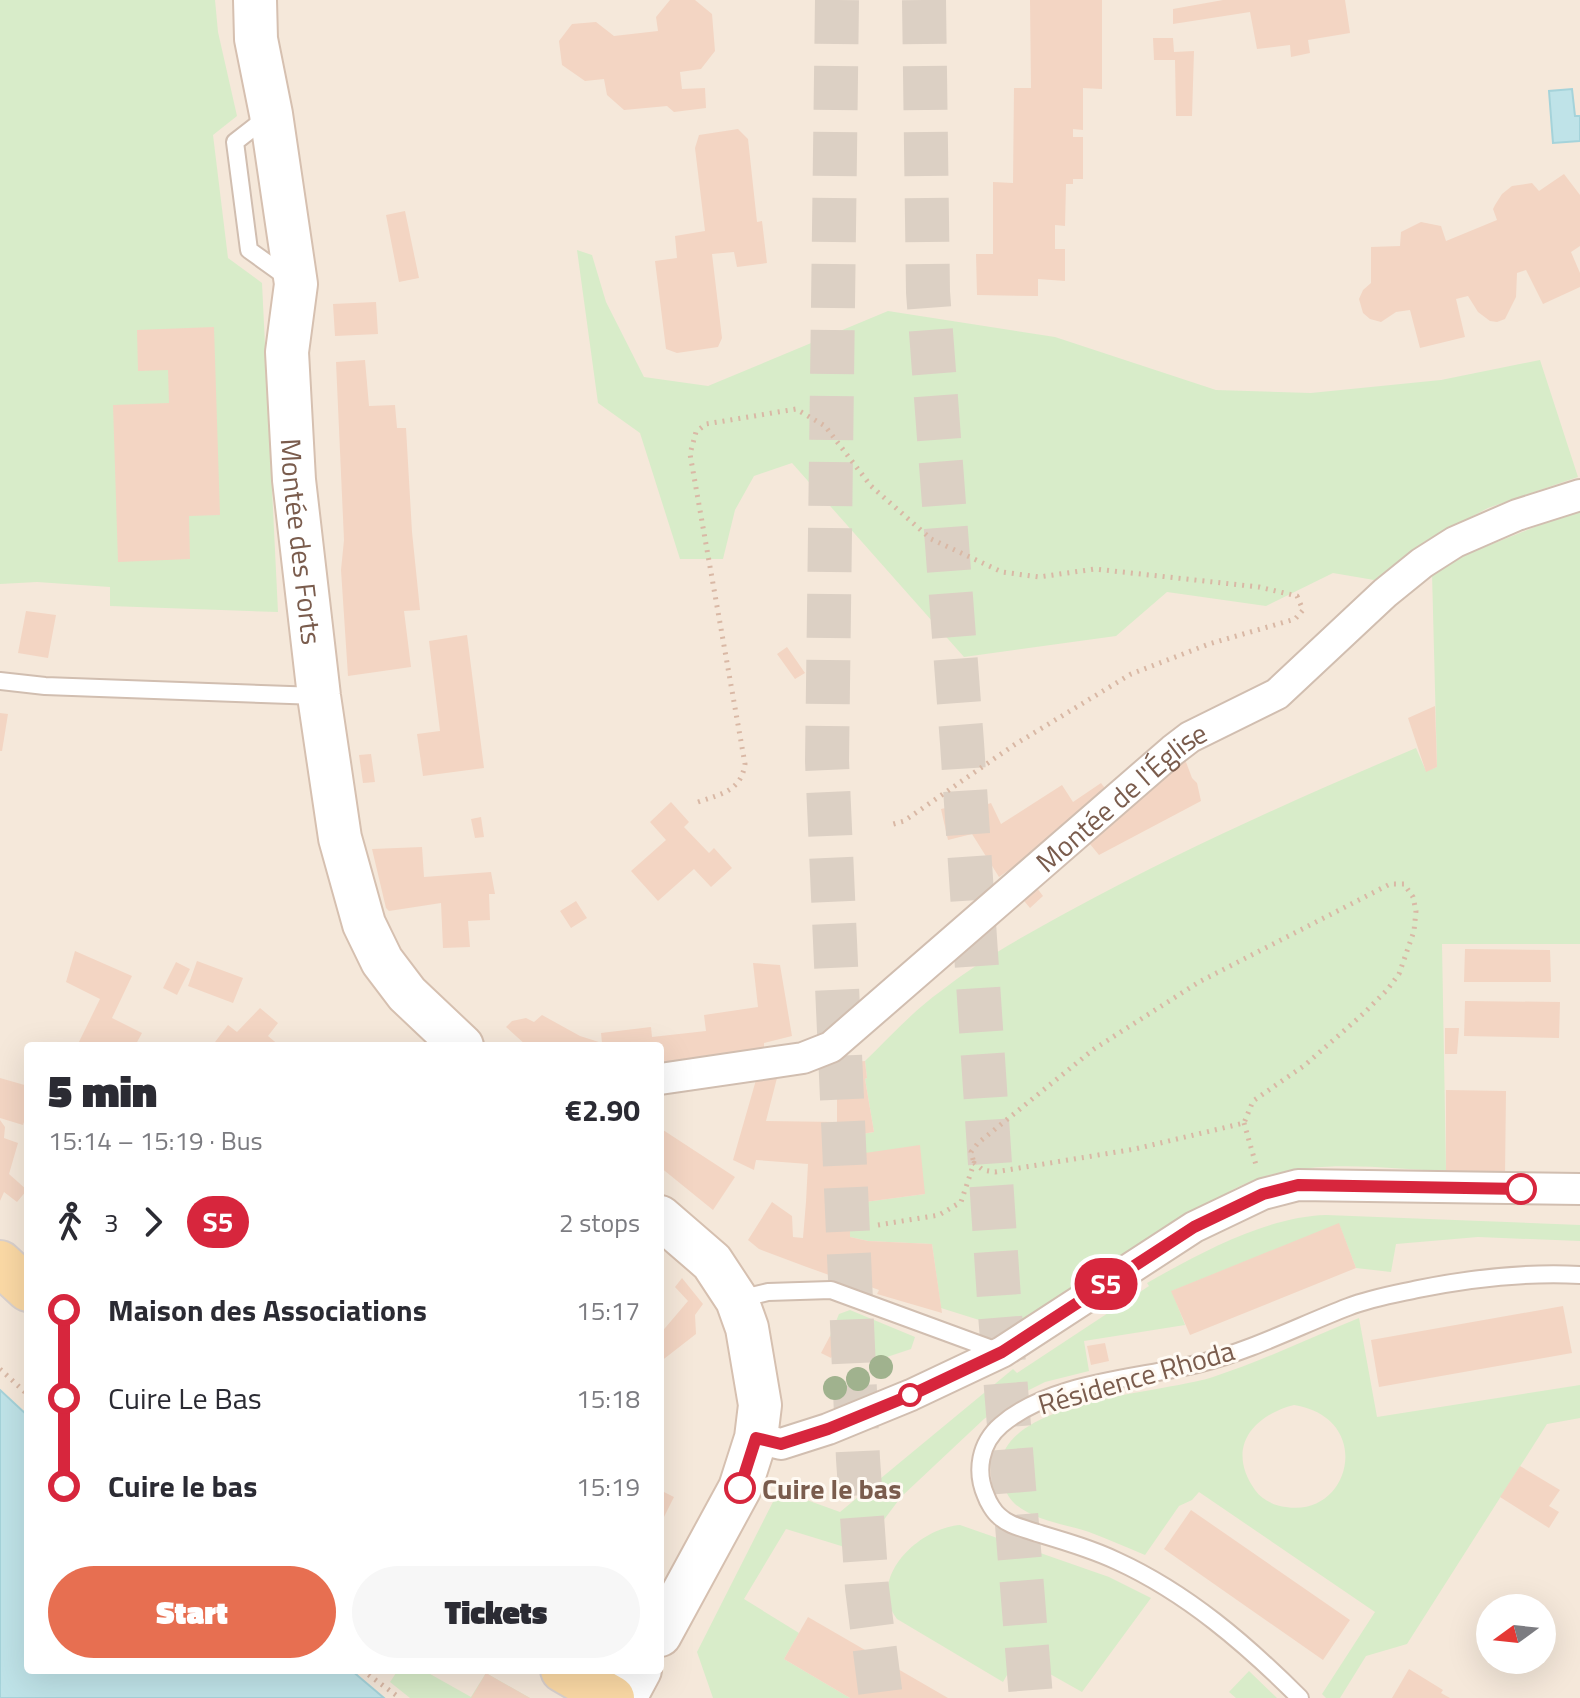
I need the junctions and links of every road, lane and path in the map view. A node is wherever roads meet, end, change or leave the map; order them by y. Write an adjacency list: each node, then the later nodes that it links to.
1 (255, 0): 4 (street, Montée des Forts)
2 (1580, 495): 8 (street, Montée de l'Église)
3 (0, 681): 4 (lane)
4 (319, 696): 7 (street, Montée des Forts)
5 (698, 802): 6 (path)
6 (890, 825)
7 (458, 1042)
8 (664, 1078)
9 (1244, 1123): 10 (path); 10 (path); 12 (path)
10 (974, 1163): 14 (path)
11 (1580, 1189): 12 (street)
12 (1263, 1194): 19 (street)
13 (664, 1220): 18 (street)
14 (878, 1225)
15 (0, 1263): 17 (main road)
16 (1580, 1275): 30 (lane, Résidence Rhoda)
17 (24, 1285)
18 (737, 1300): 19 (lane); 22 (street)
19 (1002, 1352): 22 (street)
20 (0, 1369): 21 (path)
21 (24, 1391)
22 (756, 1438): 23 (street)
23 (664, 1628)
24 (367, 1674): 27 (path)
25 (570, 1674): 28 (main road)
26 (638, 1674): 29 (street)
27 (400, 1698)
28 (612, 1698)
29 (625, 1698)
30 (1300, 1698)

